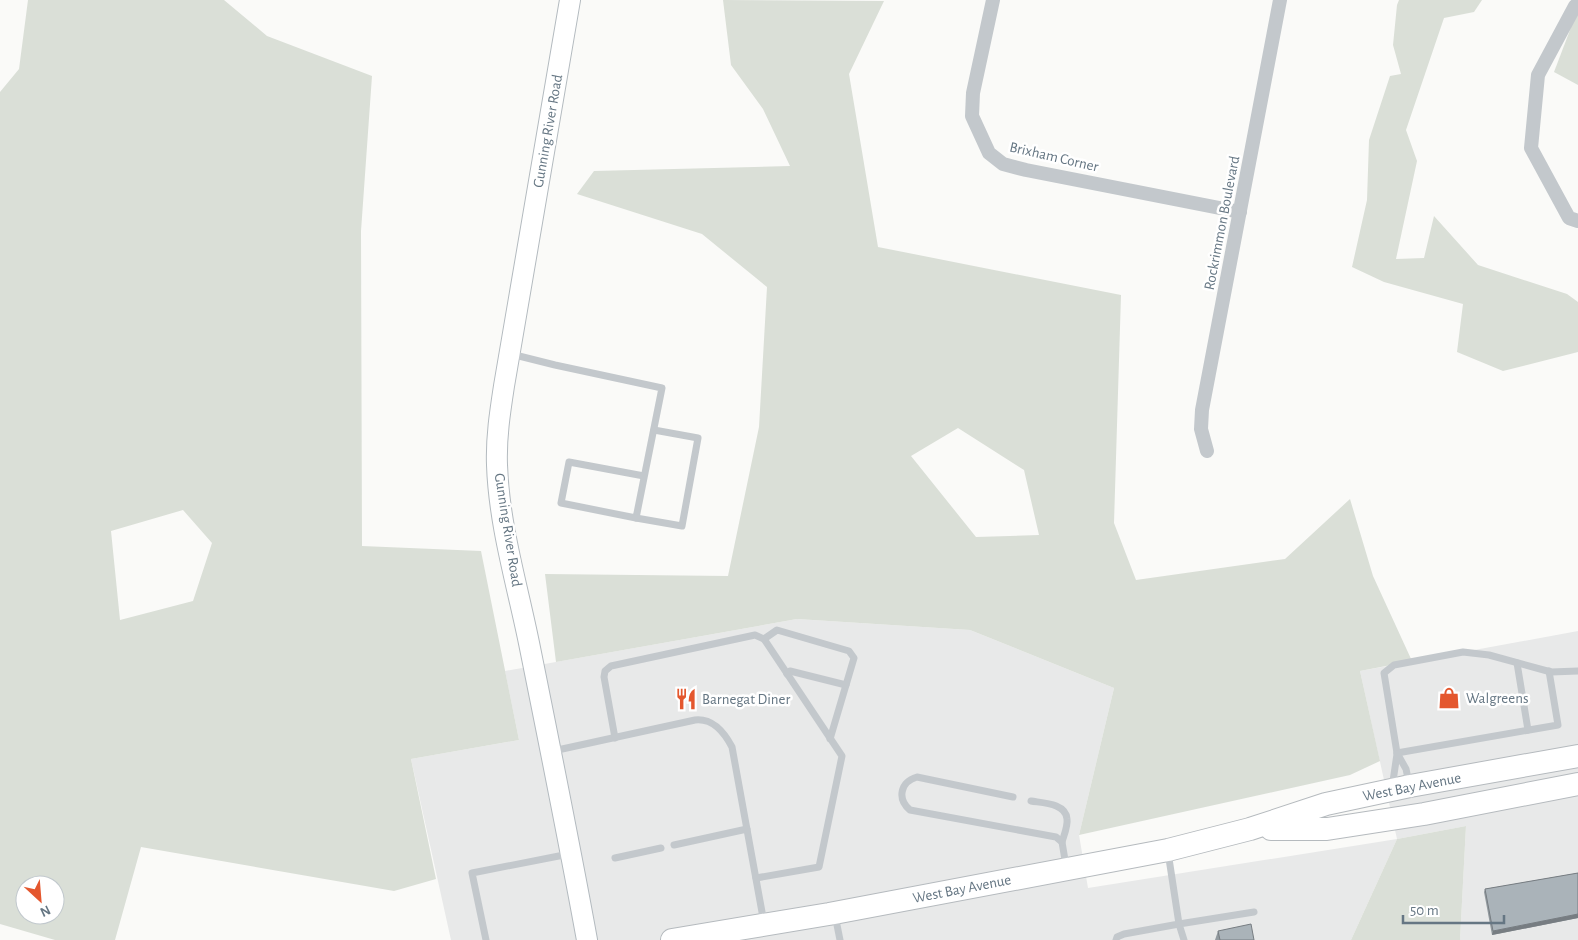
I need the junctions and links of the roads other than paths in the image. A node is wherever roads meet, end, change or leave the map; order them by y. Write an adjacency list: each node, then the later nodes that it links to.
1 (570, 0): 7 (street, Gunning River Road)
2 (993, 0): 5 (street, Brixham Corner)
3 (1280, 0): 5 (street, Rockrimmon Boulevard)
4 (1575, 6): 6 (street)
5 (1240, 212): 9 (street, Rockrimmon Boulevard)
6 (1578, 222)
7 (510, 354): 8 (lane); 21 (street, Gunning River Road)
8 (654, 430): 10 (lane); 11 (lane)
9 (1207, 451)
10 (644, 476): 11 (lane); 11 (lane)
11 (636, 518)
12 (764, 639): 16 (lane); 17 (lane); 19 (lane)
13 (1518, 663): 15 (lane); 18 (lane); 22 (lane)
14 (1578, 671): 15 (lane)
15 (1549, 672): 18 (lane)
16 (787, 674): 17 (lane); 20 (lane)
17 (846, 684): 20 (lane)
18 (1528, 730): 22 (lane)
19 (615, 738): 21 (lane); 29 (lane)
20 (830, 739): 38 (lane)
21 (550, 752): 35 (street, Gunning River Road)
22 (1397, 753): 25 (lane); 25 (lane)
23 (1578, 756): 25 (main road, West Bay Avenue)
24 (1578, 784): 28 (main road, West Bay Avenue)
25 (1401, 788): 28 (main road); 30 (main road, West Bay Avenue)
26 (1013, 797): 31 (lane)
27 (1031, 801): 31 (lane)
28 (1357, 825): 30 (main road, West Bay Avenue)
29 (747, 829): 32 (lane); 38 (lane)
30 (1250, 829): 34 (main road, West Bay Avenue)
31 (1062, 842): 37 (lane)
32 (674, 845)
33 (661, 848): 36 (lane)
34 (1168, 850): 37 (main road, West Bay Avenue); 42 (lane)
35 (571, 853): 44 (lane); 45 (street, Gunning River Road)
36 (615, 858)
37 (1066, 869): 40 (main road, West Bay Avenue)
38 (756, 878): 41 (lane)
39 (1254, 912): 42 (lane)
40 (834, 913): 41 (main road, West Bay Avenue); 47 (lane)
41 (764, 924): 43 (main road, West Bay Avenue)
42 (1179, 924): 48 (lane); 49 (lane)
43 (712, 937): 46 (main road, West Bay Avenue)
44 (486, 940)
45 (588, 940)
46 (672, 940)
47 (840, 940)
48 (1116, 940)
49 (1184, 940)

